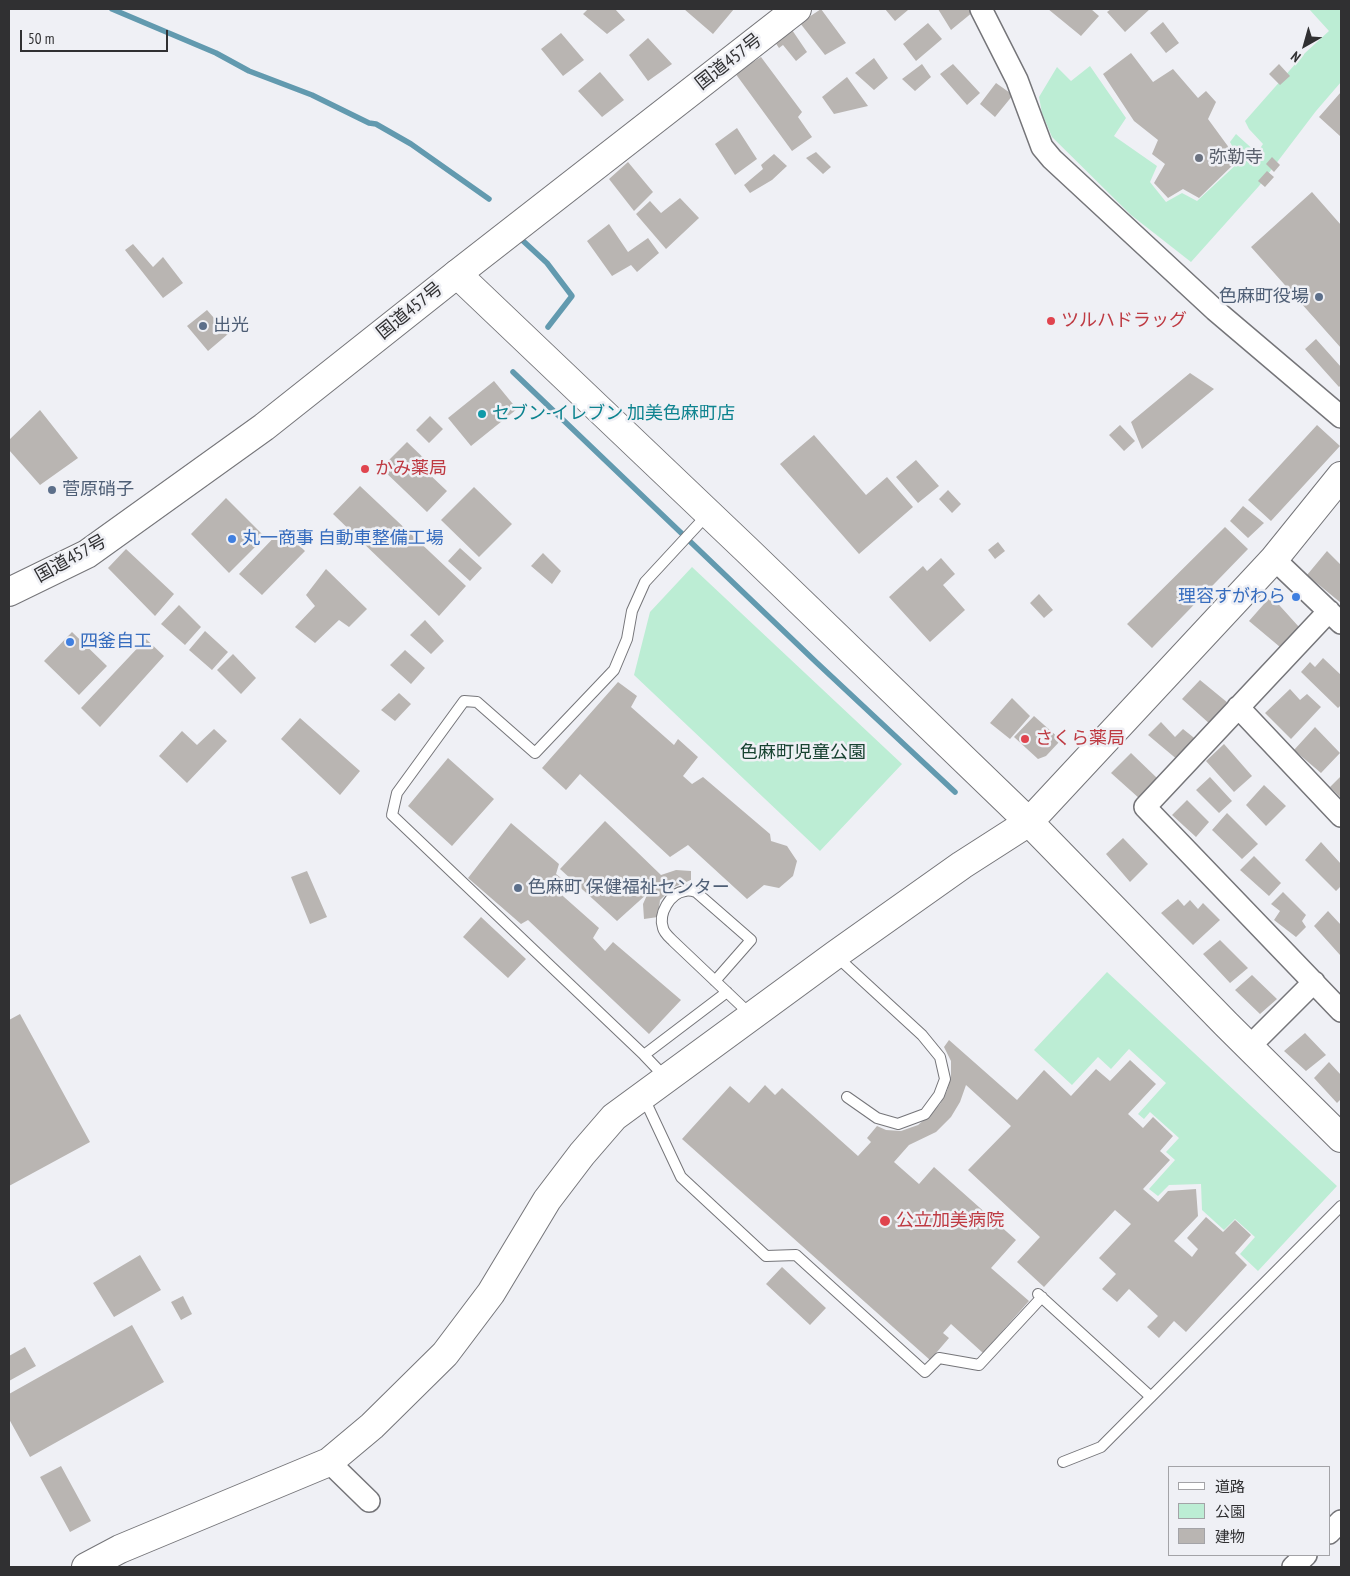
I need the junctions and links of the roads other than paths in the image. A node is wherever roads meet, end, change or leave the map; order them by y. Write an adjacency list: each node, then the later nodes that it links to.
1 (797, 9): 3 (main road, 国道457号)
2 (981, 9): 4 (street)
3 (457, 274): 6 (main road); 8 (main road, 国道457号)
4 (1341, 417)
5 (1341, 476): 7 (main road)
6 (701, 521): 12 (main road); 20 (lane)
7 (1274, 559): 9 (street); 12 (main road)
8 (9, 592)
9 (1335, 617): 10 (street)
10 (1238, 707): 11 (street); 15 (street)
11 (1341, 816)
12 (1029, 822): 13 (main road); 19 (main road)
13 (834, 955): 18 (main road); 23 (lane)
14 (715, 981): 14 (lane); 16 (lane)
15 (1314, 982): 17 (street); 19 (street)
16 (727, 992): 18 (lane); 20 (lane)
17 (1341, 1010)
18 (751, 1016): 21 (main road)
19 (1249, 1047): 24 (main road)
20 (644, 1055): 21 (lane)
21 (665, 1078): 22 (main road)
22 (643, 1095): 26 (lane); 27 (main road)
23 (847, 1097)
24 (1341, 1138)
25 (1341, 1206): 26 (lane)
26 (1151, 1397): 28 (lane)
27 (329, 1462): 29 (street); 33 (main road)
28 (1063, 1462)
29 (369, 1501)
30 (1341, 1521): 31 (street)
31 (1330, 1532)
32 (1305, 1556): 34 (street)
33 (86, 1567)
34 (1293, 1567)

